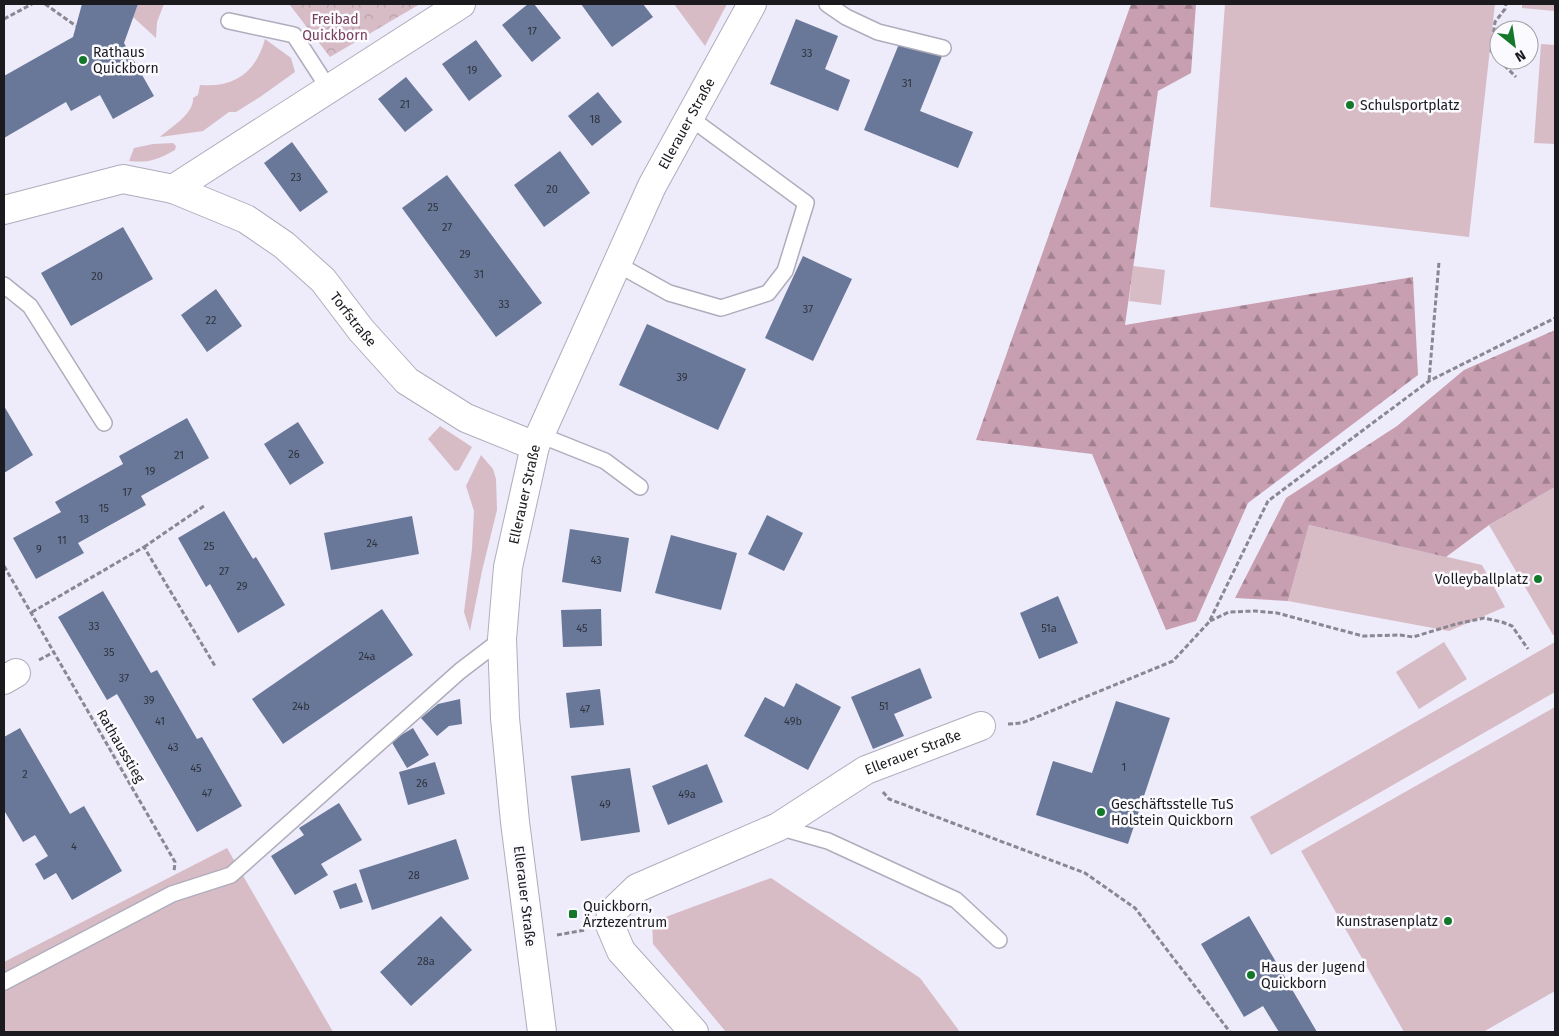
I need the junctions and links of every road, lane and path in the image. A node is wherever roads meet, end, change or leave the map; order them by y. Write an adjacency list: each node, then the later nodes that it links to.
1 (32, 4): 7 (path)
2 (45, 4): 10 (path)
3 (461, 4): 14 (street)
4 (752, 4): 15 (street, Ellerauer Straße)
5 (827, 4): 11 (lane)
6 (1506, 4): 9 (path)
7 (4, 18)
8 (229, 20): 14 (lane)
9 (1497, 20)
10 (76, 26)
11 (943, 48)
12 (1509, 70): 13 (path)
13 (1516, 77)
14 (329, 89): 16 (street)
15 (690, 117): 19 (street, Ellerauer Straße); 19 (lane)
16 (173, 189): 17 (street, Torfstraße); 24 (street, Torfstraße)
17 (4, 210)
18 (1438, 262): 22 (path)
19 (617, 264): 24 (street, Ellerauer Straße)
20 (4, 285): 23 (lane)
21 (1555, 318): 22 (path)
22 (1428, 381): 30 (path)
23 (104, 423)
24 (538, 441): 25 (lane); 31 (street, Ellerauer Straße)
25 (640, 487)
26 (204, 506): 27 (path)
27 (144, 547): 29 (path); 33 (path)
28 (4, 566): 29 (path, Rathausstieg)
29 (32, 612): 37 (path, Rathausstieg)
30 (1209, 622): 32 (path); 34 (path)
31 (502, 639): 37 (lane); 39 (street, Ellerauer Straße)
32 (1528, 649)
33 (215, 666)
34 (981, 726): 35 (street, Ellerauer Straße)
35 (866, 770): 36 (street, Ellerauer Straße); 44 (path)
36 (778, 827): 38 (street, Ellerauer Straße); 40 (lane)
37 (172, 894): 41 (lane)
38 (610, 926): 39 (path); 43 (street)
39 (530, 939): 42 (street, Ellerauer Straße)
40 (999, 940)
41 (4, 982)
42 (542, 1032)
43 (694, 1032)
44 (1230, 1032)

